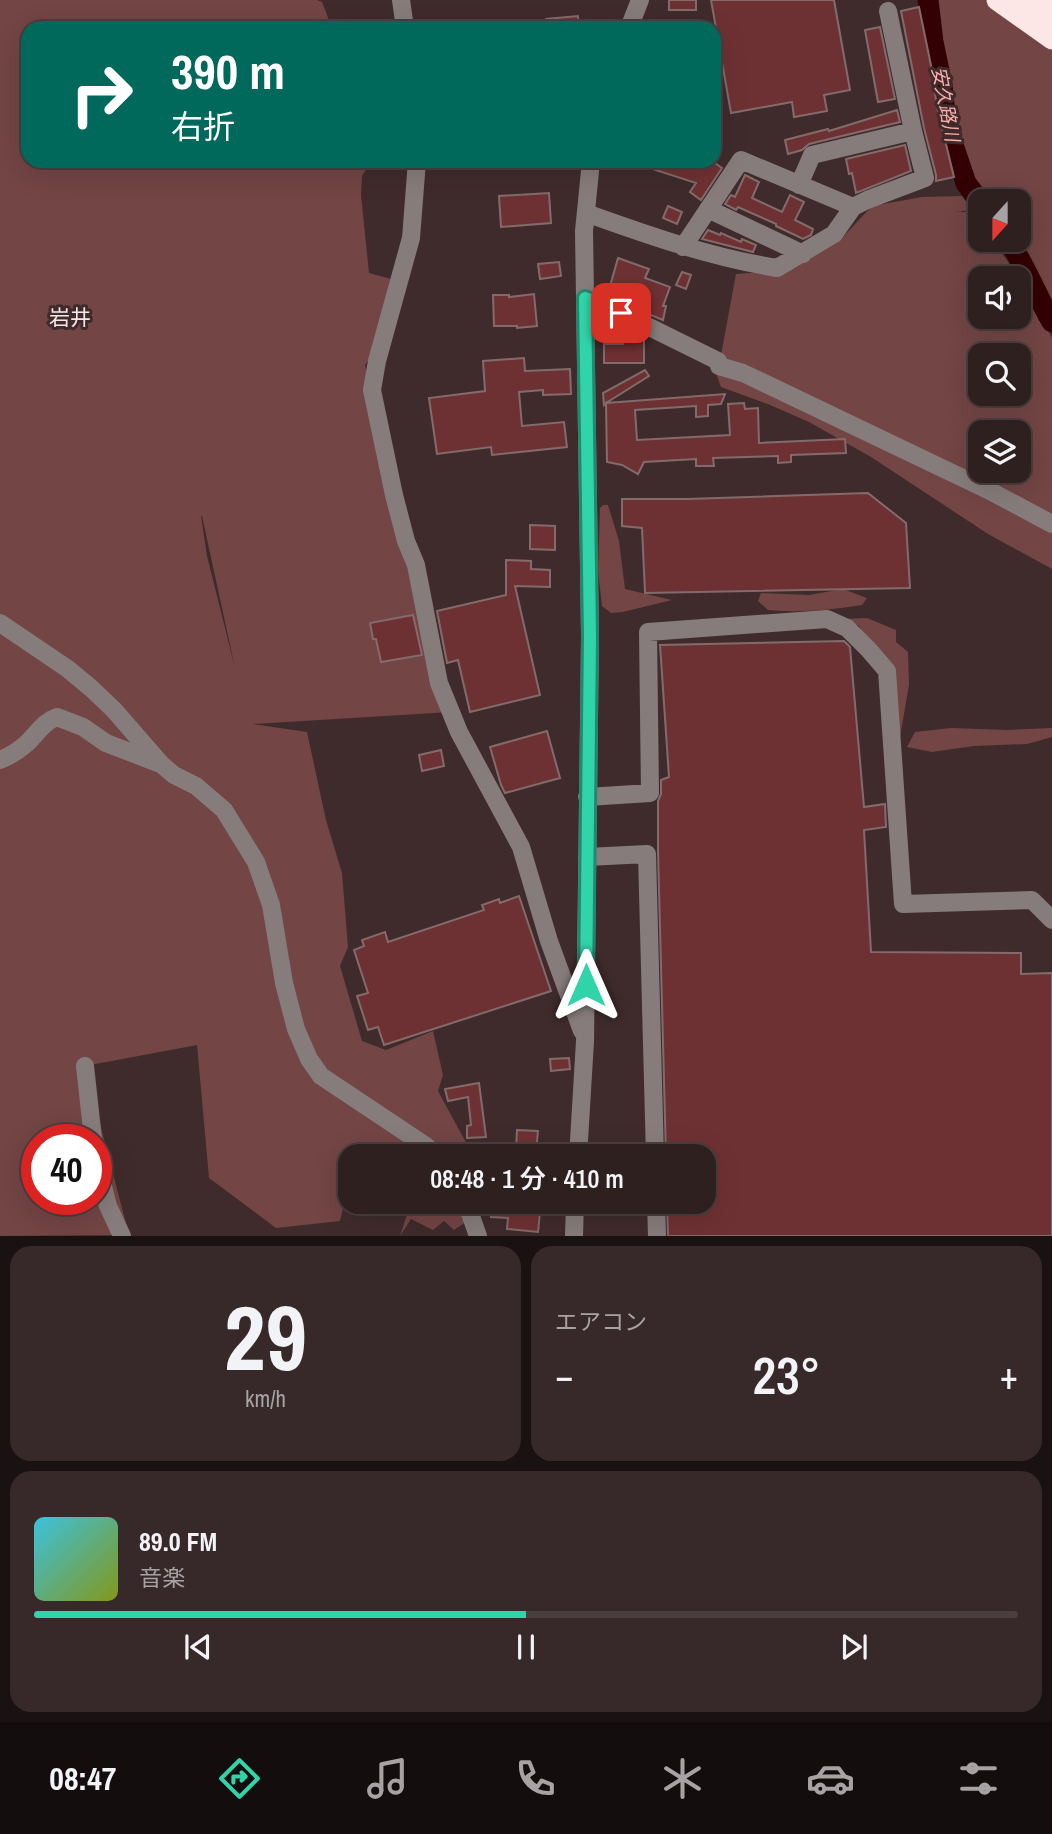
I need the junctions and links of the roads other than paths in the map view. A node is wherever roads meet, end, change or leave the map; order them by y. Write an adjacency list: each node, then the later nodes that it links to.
1 (401, 0): 6 (street)
2 (640, 0): 7 (street)
3 (997, 0): 9 (highway)
4 (1025, 0): 8 (highway)
5 (888, 11): 10 (street)
6 (404, 21)
7 (632, 21)
8 (1052, 23)
9 (1052, 39)
10 (913, 131): 13 (street); 14 (street)
11 (416, 168): 27 (street)
12 (590, 168): 16 (street)
13 (799, 185): 14 (street); 15 (street)
14 (853, 207): 18 (street)
15 (708, 209): 17 (street); 18 (street)
16 (586, 213): 17 (street); 19 (street)
17 (683, 247): 18 (street)
18 (803, 254)
19 (585, 298): 20 (street); 24 (street)
20 (1052, 524)
21 (0, 624): 23 (street)
22 (0, 760): 23 (street)
23 (162, 764): 30 (street)
24 (587, 797): 25 (street); 26 (street)
25 (587, 857): 27 (street); 32 (street)
26 (1052, 920)
27 (585, 1041): 31 (street)
28 (85, 1066): 29 (street)
29 (91, 1124)
30 (423, 1144)
31 (579, 1144)
32 (655, 1144)
33 (470, 1214): 38 (street)
34 (575, 1214): 39 (street)
35 (656, 1214): 40 (street)
36 (112, 1215): 37 (street)
37 (122, 1236)
38 (478, 1236)
39 (574, 1236)
40 (657, 1236)

